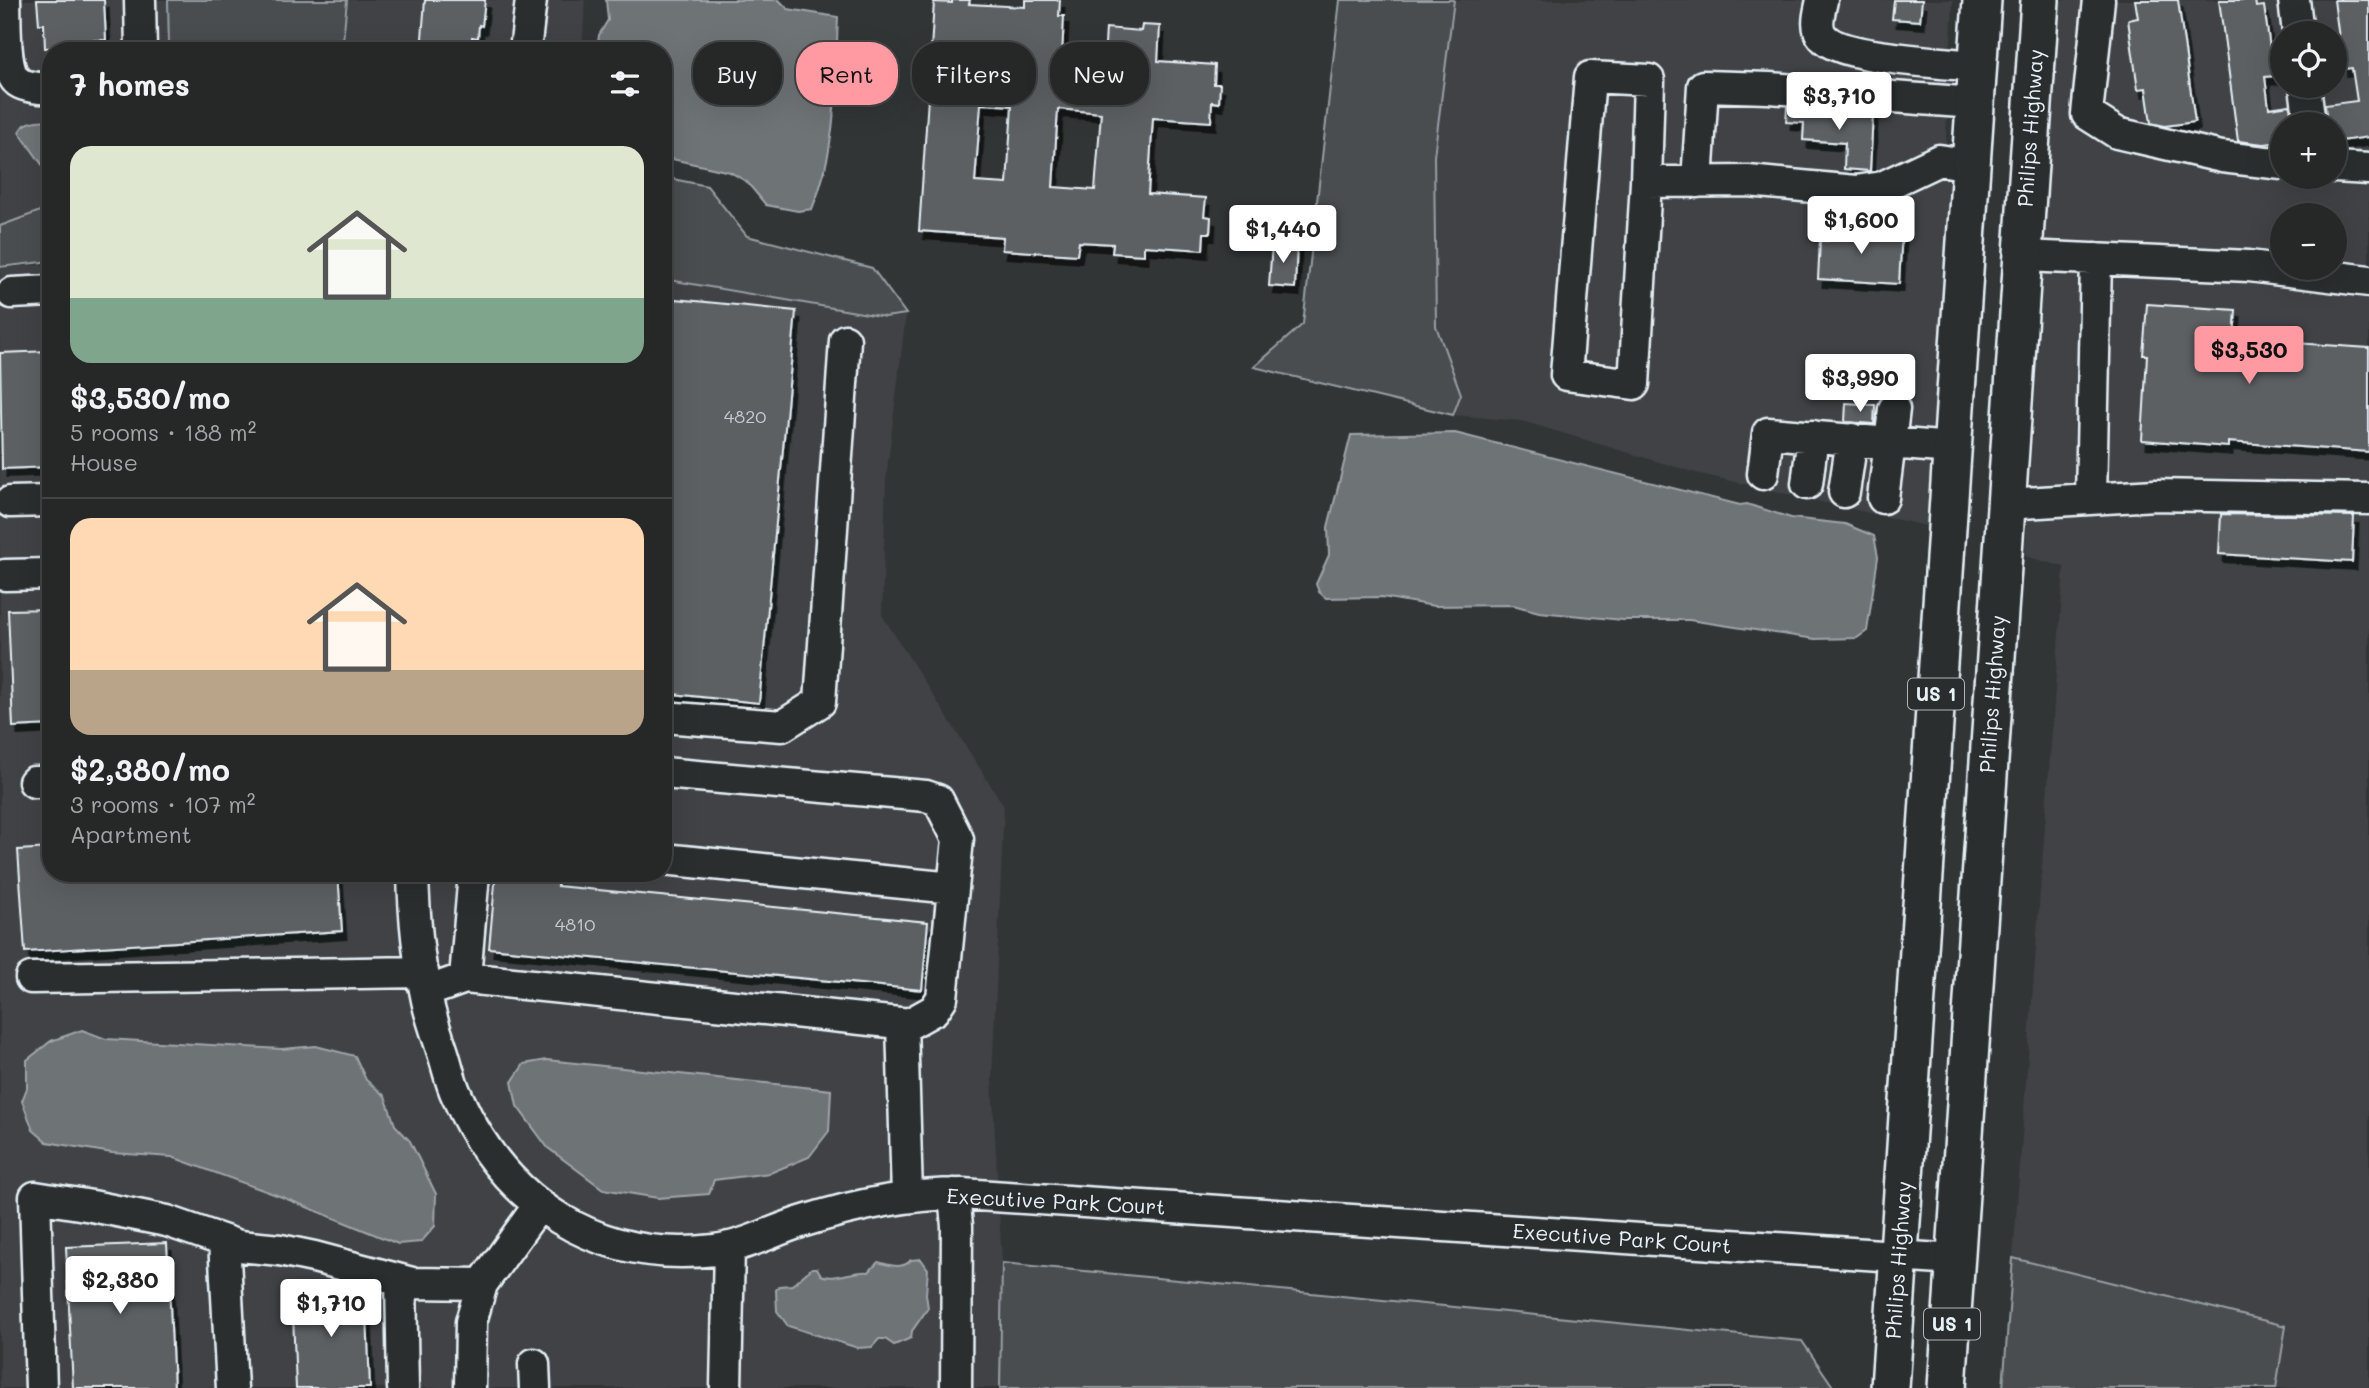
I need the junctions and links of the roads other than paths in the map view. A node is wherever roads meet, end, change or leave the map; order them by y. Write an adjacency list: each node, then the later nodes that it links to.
1 (5, 0): 13 (street)
2 (140, 0): 10 (street)
3 (531, 0): 11 (street)
4 (1822, 0): 12 (street)
5 (1982, 0): 12 (main road, Philips Highway / US 1)
6 (2040, 0): 22 (main road, Philips Highway / US 1)
7 (2099, 0): 15 (street)
8 (2294, 0): 9 (street)
9 (2297, 21)
10 (141, 42)
11 (526, 42)
12 (1978, 66): 14 (main road, Philips Highway / US 1)
13 (42, 88)
14 (1975, 103): 16 (main road, Philips Highway / US 1); 20 (street)
15 (2270, 163)
16 (1971, 165): 20 (street); 21 (main road, Philips Highway / US 1)
17 (2347, 168): 18 (street)
18 (2369, 169)
19 (1646, 182): 19 (street); 20 (street)
20 (1697, 182)
21 (1965, 253): 22 (main road); 32 (main road, Philips Highway / US 1)
22 (2022, 256): 23 (street); 41 (main road, Philips Highway / US 1)
23 (2096, 259): 24 (street); 37 (street)
24 (2369, 281)
25 (42, 291): 26 (street)
26 (12, 293)
27 (845, 341): 44 (street)
28 (1894, 409): 31 (street)
29 (1813, 436): 30 (street); 33 (street); 34 (street)
30 (1852, 439): 31 (street); 35 (street)
31 (1890, 443): 32 (street); 36 (street)
32 (1952, 449): 59 (main road, Philips Highway / US 1)
33 (1763, 474)
34 (1807, 484)
35 (1844, 492)
36 (1883, 498)
37 (2091, 499): 38 (street); 41 (street)
38 (2369, 499)
39 (42, 501): 40 (street)
40 (10, 502)
41 (2006, 504): 60 (main road, Philips Highway / US 1)
42 (42, 574): 43 (street)
43 (5, 575)
44 (672, 718)
45 (672, 774): 49 (street)
46 (672, 860): 49 (street)
47 (413, 882): 52 (street, Executive Park Court)
48 (473, 882): 51 (street)
49 (953, 888): 53 (street)
50 (31, 978): 52 (street)
51 (465, 978): 52 (street); 53 (street)
52 (424, 982): 56 (street, Executive Park Court)
53 (902, 1023): 55 (street)
54 (954, 1194): 55 (street, Executive Park Court); 59 (street, Executive Park Court); 68 (street)
55 (906, 1197): 58 (street, Executive Park Court)
56 (539, 1205): 58 (street, Executive Park Court); 62 (street)
57 (224, 1241): 61 (street); 63 (street); 64 (street)
58 (729, 1247): 67 (street)
59 (1899, 1257): 60 (street, Executive Park Court); 69 (main road, Philips Highway / US 1)
60 (1956, 1260): 70 (main road, Philips Highway / US 1)
61 (401, 1280): 62 (street); 65 (street)
62 (482, 1284): 66 (street)
63 (40, 1388)
64 (232, 1388)
65 (402, 1388)
66 (470, 1388)
67 (726, 1388)
68 (956, 1388)
69 (1890, 1388)
70 (1947, 1388)

